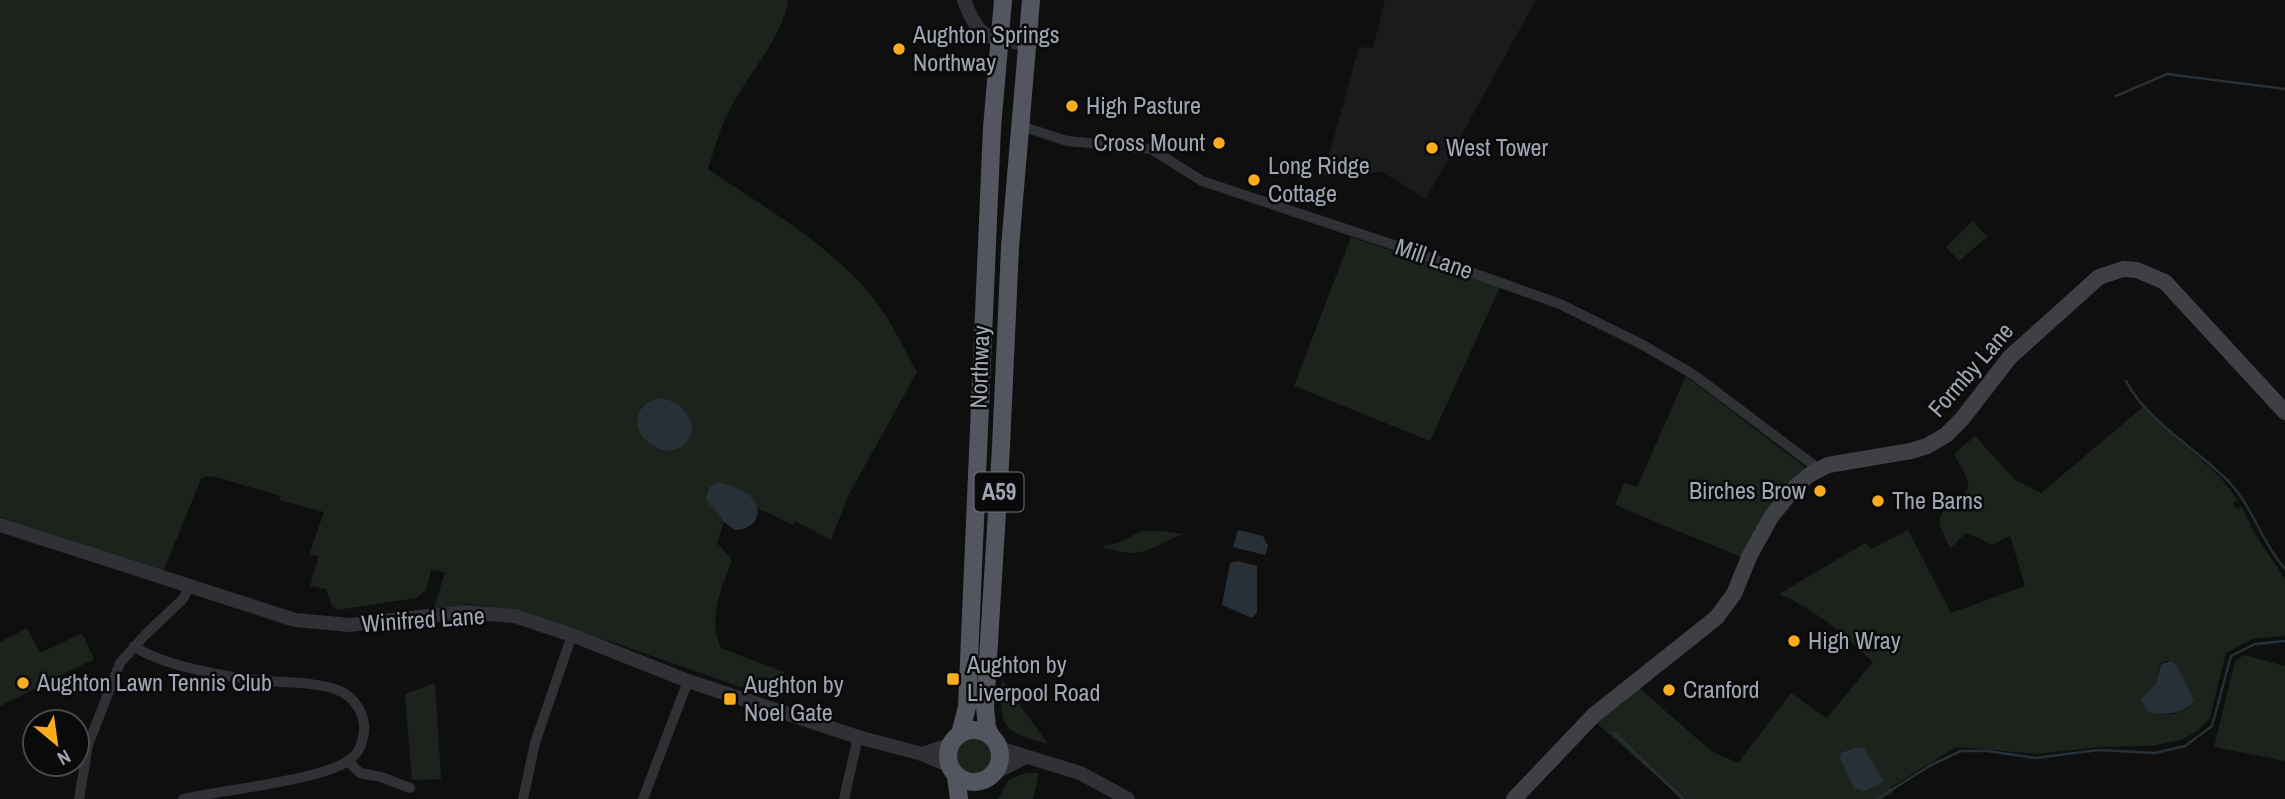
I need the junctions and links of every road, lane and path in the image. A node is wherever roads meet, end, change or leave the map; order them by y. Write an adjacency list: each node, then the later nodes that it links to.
1 (964, 0): 4 (street)
2 (1003, 0): 4 (highway, Northway / A59)
3 (1031, 0): 5 (highway, Northway / A59)
4 (998, 40): 5 (street); 6 (highway, Northway / A59)
5 (1027, 44): 7 (highway, Northway / A59)
6 (992, 128): 7 (highway); 16 (highway, Northway / A59)
7 (1018, 131): 9 (street, Mill Lane); 17 (highway, Northway / A59)
8 (2285, 412): 9 (main road, Formby Lane)
9 (1819, 468): 33 (main road, Formby Lane)
10 (0, 525): 11 (street, Winifred Lane)
11 (190, 586): 12 (street, Winifred Lane); 13 (street)
12 (572, 635): 14 (street, Winifred Lane); 27 (street)
13 (134, 646): 20 (street); 25 (street)
14 (688, 681): 15 (street, Winifred Lane); 28 (street)
15 (858, 737): 18 (street, Winifred Lane); 29 (street)
16 (955, 740): 17 (highway); 18 (street); 21 (highway, A59)
17 (995, 742): 19 (street); 22 (highway, A59)
18 (922, 754): 21 (street, Winifred Lane)
19 (1026, 757): 22 (street); 32 (street)
20 (348, 761): 23 (street); 24 (street)
21 (953, 771): 22 (highway); 30 (highway, A59)
22 (993, 775): 31 (highway, A59)
23 (410, 788)
24 (240, 794): 26 (street)
25 (79, 799)
26 (183, 799)
27 (523, 799)
28 (643, 799)
29 (844, 799)
30 (959, 799)
31 (981, 799)
32 (1128, 799)
33 (1514, 799)

